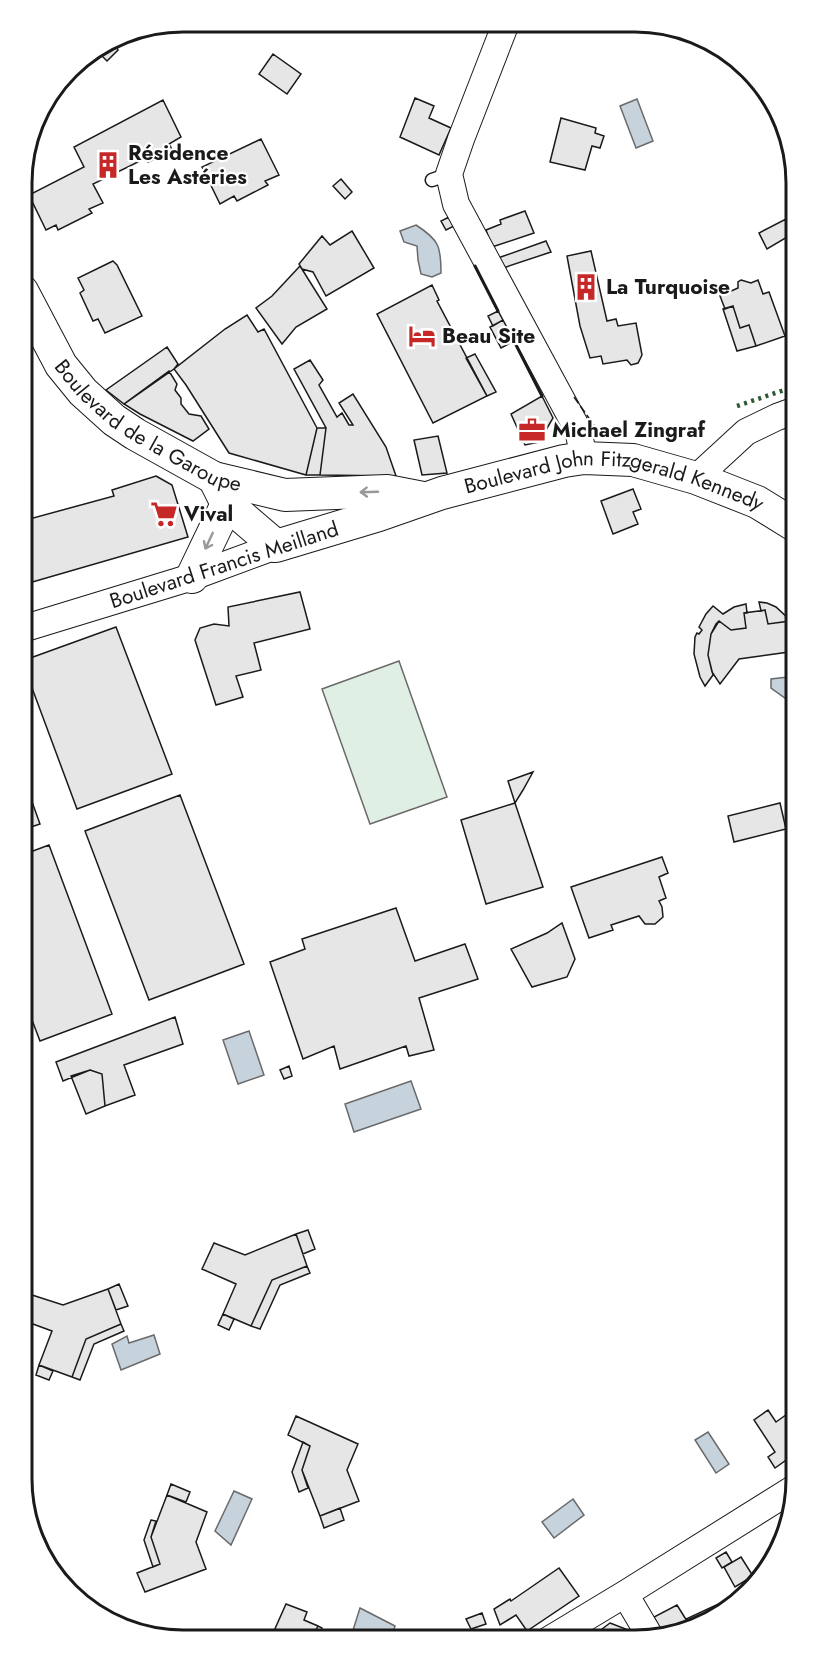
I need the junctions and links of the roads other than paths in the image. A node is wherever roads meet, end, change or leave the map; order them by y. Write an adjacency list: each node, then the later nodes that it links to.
1 (502, 32): 4 (street)
2 (32, 310): 6 (street, Boulevard de la Garoupe)
3 (786, 414): 5 (street)
4 (584, 458): 5 (street, Boulevard John Fitzgerald Kennedy); 8 (street, Boulevard John Fitzgerald Kennedy)
5 (696, 478): 9 (street, Boulevard John Fitzgerald Kennedy)
6 (221, 491): 7 (street, Boulevard de la Garoupe); 10 (street); 11 (street, one-way to 11)
7 (285, 495): 8 (street, Boulevard de la Garoupe, one-way to 7); 10 (street)
8 (426, 498): 10 (street, Boulevard Francis Meilland)
9 (786, 520)
10 (289, 542): 11 (street, Boulevard Francis Meilland)
11 (192, 578): 12 (street, Boulevard Francis Meilland)
12 (32, 626)
13 (785, 1494): 14 (street)
14 (625, 1594): 15 (street); 16 (street)
15 (565, 1630)
16 (646, 1630)

